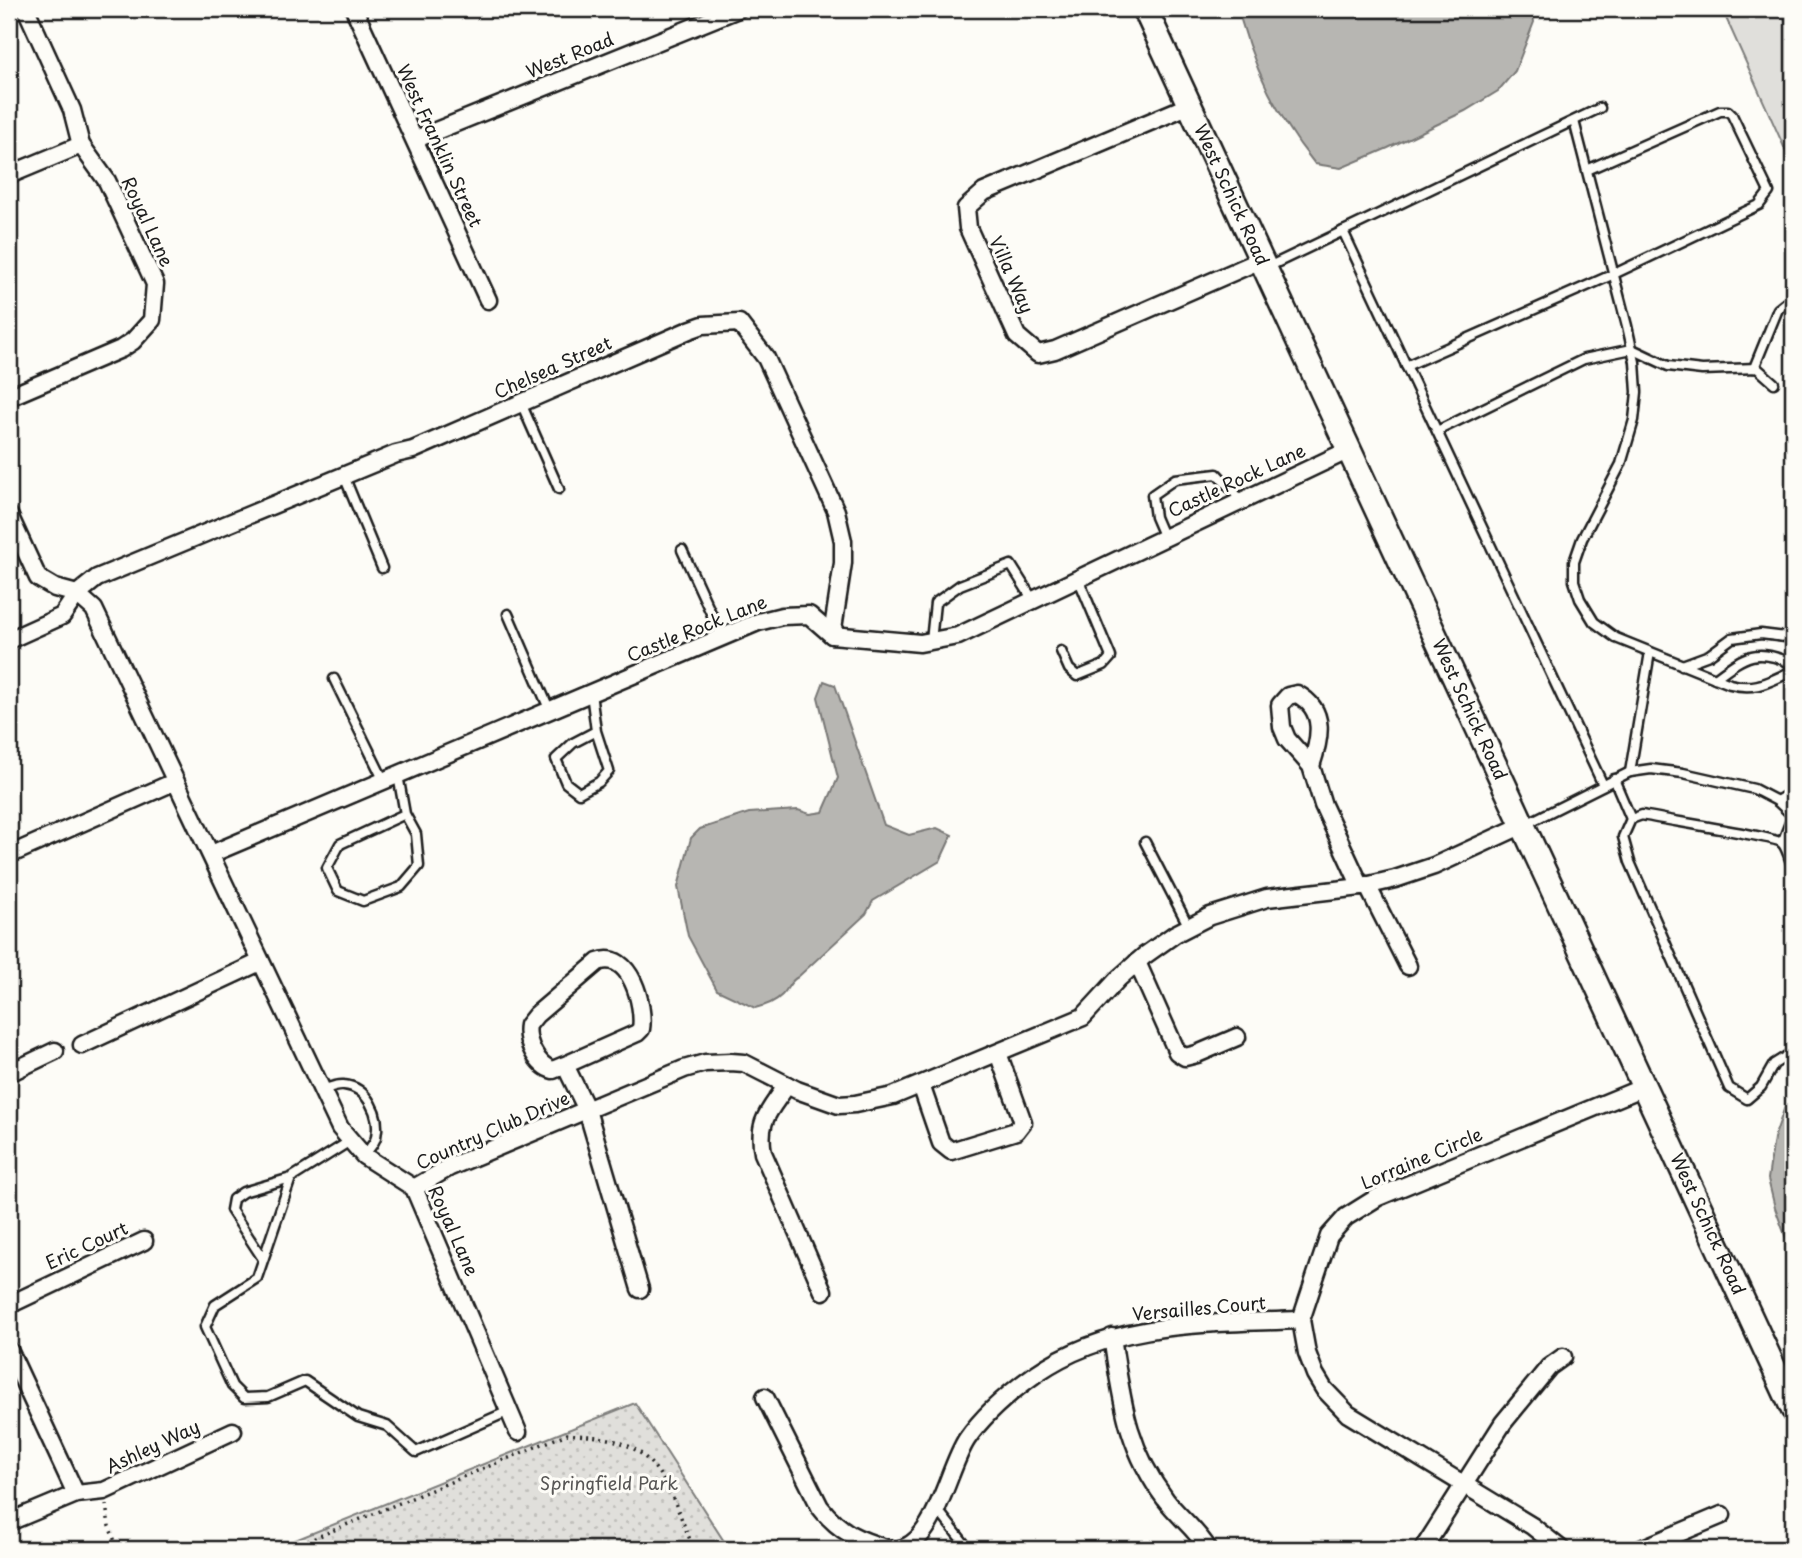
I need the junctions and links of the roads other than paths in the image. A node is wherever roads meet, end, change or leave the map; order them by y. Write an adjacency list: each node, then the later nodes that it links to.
1 (26, 9): 9 (street)
2 (354, 9): 8 (street, West Franklin Street)
3 (738, 9): 8 (street, West Road)
4 (1145, 9): 5 (street, West Schick Road)
5 (1190, 105): 13 (street, West Schick Road); 13 (street, Villa Way)
6 (1600, 108): 7 (lane)
7 (1574, 121): 10 (lane); 12 (lane)
8 (416, 139): 16 (street, West Franklin Street)
9 (81, 145): 11 (street); 21 (street, Royal Lane)
10 (1587, 170): 14 (lane); 14 (lane)
11 (9, 175)
12 (1343, 231): 13 (lane); 18 (lane)
13 (1263, 264): 24 (street, West Schick Road)
14 (1614, 274): 17 (lane); 18 (lane)
15 (1793, 297): 19 (lane)
16 (488, 300)
17 (1632, 349): 19 (lane); 23 (lane); 42 (lane)
18 (1406, 366): 23 (lane)
19 (1754, 368): 20 (lane)
20 (1774, 383)
21 (9, 397)
22 (521, 403): 25 (street, Chelsea Street); 26 (lane); 36 (street, Chelsea Street)
23 (1437, 431): 56 (lane)
24 (1349, 450): 27 (street, Castle Rock Lane); 62 (street, West Schick Road)
25 (344, 476): 31 (lane); 33 (street, Chelsea Street)
26 (559, 489)
27 (1242, 501): 29 (street, Castle Rock Lane); 29 (lane)
28 (9, 515): 33 (street)
29 (1164, 538): 32 (street, Castle Rock Lane)
30 (682, 550): 37 (lane)
31 (382, 568)
32 (1079, 578): 34 (street, Castle Rock Lane); 41 (lane)
33 (77, 594): 39 (street); 55 (street, Royal Lane)
34 (1034, 600): 40 (street, Castle Rock Lane); 40 (lane)
35 (508, 614): 49 (lane)
36 (832, 635): 37 (street, Castle Rock Lane); 40 (street, Castle Rock Lane)
37 (722, 637): 48 (street, Castle Rock Lane)
38 (1793, 638): 44 (lane)
39 (9, 640)
40 (931, 642)
41 (1061, 651)
42 (1650, 652): 44 (lane); 52 (lane)
43 (1793, 664): 46 (lane)
44 (1682, 665): 46 (lane)
45 (1793, 671): 46 (lane)
46 (1715, 678)
47 (334, 680): 53 (lane)
48 (591, 693): 49 (street, Castle Rock Lane); 50 (lane)
49 (550, 711): 53 (street, Castle Rock Lane)
50 (596, 730): 50 (lane)
51 (1311, 766): 68 (street)
52 (1630, 772): 54 (lane); 58 (lane)
53 (391, 778): 59 (lane); 65 (street, Castle Rock Lane)
54 (1614, 779): 56 (lane); 61 (lane)
55 (174, 782): 65 (street, Royal Lane); 66 (street)
56 (1603, 785): 62 (lane)
57 (1793, 792): 58 (lane)
58 (1777, 801): 60 (lane)
59 (405, 814): 59 (lane)
60 (1793, 816): 64 (lane)
61 (1631, 818): 64 (lane); 76 (lane)
62 (1523, 825): 68 (street, Country Club Drive); 82 (street, West Schick Road)
63 (1145, 842): 69 (lane)
64 (1782, 843): 67 (lane)
65 (211, 854): 70 (street, Royal Lane)
66 (9, 855)
67 (1793, 868)
68 (1364, 886): 69 (street, Country Club Drive); 72 (street)
69 (1189, 927): 71 (street, Country Club Drive)
70 (260, 962): 74 (street); 83 (street, Royal Lane)
71 (1137, 962): 73 (street); 77 (street, Country Club Drive)
72 (1408, 966)
73 (1237, 1037)
74 (82, 1045)
75 (55, 1051): 79 (street)
76 (1793, 1052)
77 (998, 1053): 81 (street, Country Club Drive); 81 (street)
78 (565, 1065): 78 (street, Country Club Drive); 84 (street, Country Club Drive)
79 (9, 1073)
80 (787, 1085): 81 (street, Country Club Drive); 84 (street, Country Club Drive); 92 (street)
81 (921, 1085)
82 (1644, 1087): 94 (street, Lorraine Circle); 99 (street, West Schick Road)
83 (322, 1090): 85 (street, Royal Lane); 86 (lane)
84 (587, 1110): 88 (street, Country Club Drive); 91 (street)
85 (350, 1141): 86 (street, Royal Lane); 87 (lane)
86 (365, 1156): 88 (street, Royal Lane)
87 (291, 1178): 90 (lane); 90 (lane)
88 (414, 1188): 100 (street, Royal Lane)
89 (144, 1241): 93 (street, Eric Court)
90 (263, 1259): 100 (lane)
91 (640, 1289)
92 (823, 1291)
93 (9, 1305)
94 (1301, 1320): 95 (street, Versailles Court); 103 (street, Lorraine Circle)
95 (1112, 1337): 105 (street, Versailles Court); 111 (street)
96 (9, 1350): 104 (street)
97 (1563, 1357): 103 (street)
98 (765, 1397): 108 (street)
99 (1791, 1398)
100 (509, 1412): 102 (street, Royal Lane)
101 (233, 1431): 104 (street, Ashley Way)
102 (518, 1432)
103 (1463, 1484): 112 (street); 113 (street, Lorraine Circle)
104 (76, 1494): 107 (street, Ashley Way)
105 (936, 1508): 109 (street, Versailles Court); 110 (lane)
106 (1722, 1515): 114 (street)
107 (9, 1522)
108 (889, 1549)
109 (904, 1549)
110 (965, 1549)
111 (1208, 1549)
112 (1423, 1549)
113 (1561, 1549)
114 (1640, 1549)

